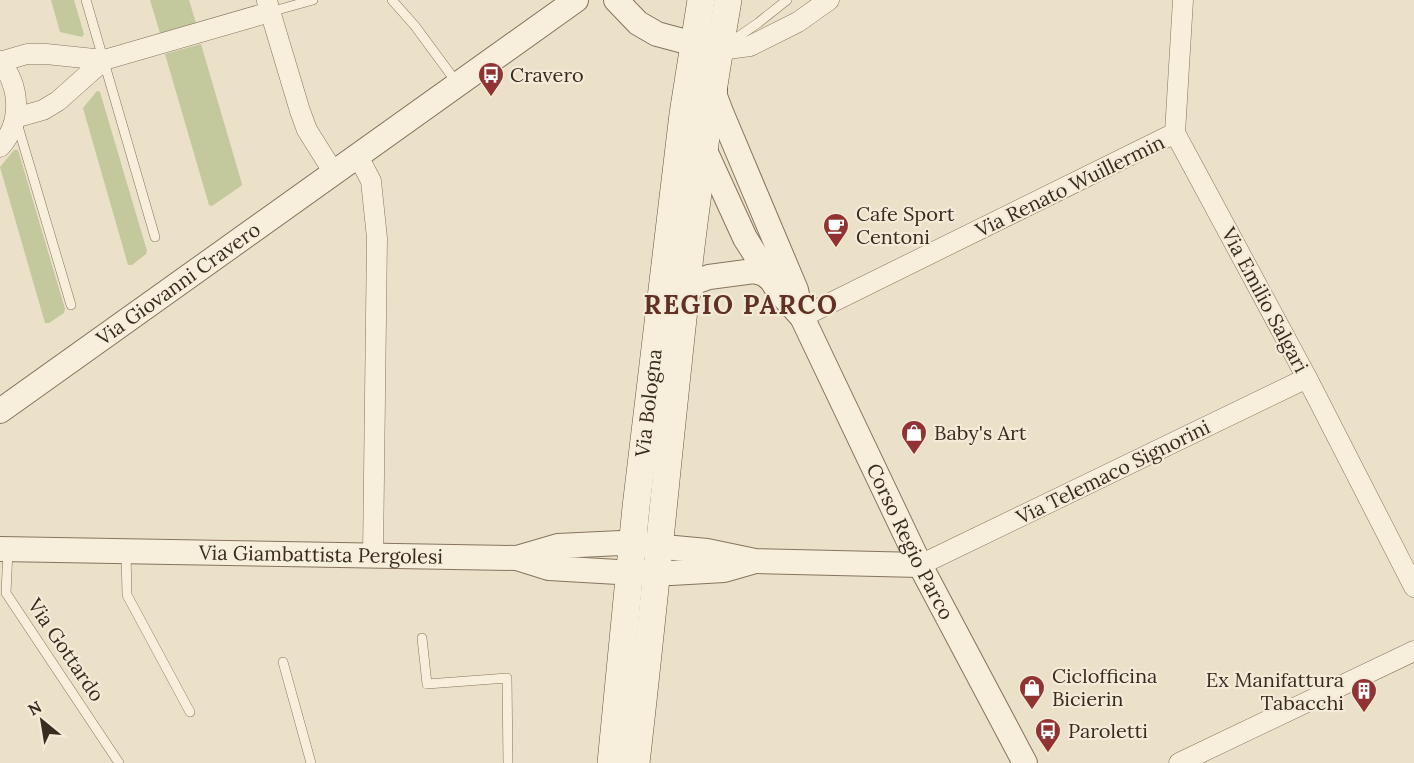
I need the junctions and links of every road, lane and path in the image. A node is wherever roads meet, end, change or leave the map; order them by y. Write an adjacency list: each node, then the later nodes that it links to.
1 (86, 0): 13 (lane)
2 (313, 0): 11 (lane)
3 (392, 0): 16 (lane)
4 (576, 0): 16 (street, Via Giovanni Cravero)
5 (616, 0): 12 (street)
6 (701, 0): 12 (main road)
7 (728, 0): 12 (main road)
8 (787, 0): 12 (lane)
9 (828, 0): 12 (street)
10 (1182, 0): 19 (street)
11 (268, 6): 13 (street); 23 (street)
12 (707, 47): 15 (main road, Via Bologna); 17 (main road, Via Bologna)
13 (104, 60): 14 (street); 18 (street); 24 (lane)
14 (0, 61): 18 (street)
15 (714, 77): 21 (main road, Via Bologna); 28 (street, Corso Regio Parco)
16 (458, 84): 22 (street, Via Giovanni Cravero)
17 (687, 90): 21 (street, Corso Regio Parco); 31 (main road, Via Bologna)
18 (15, 118): 20 (street); 27 (lane)
19 (1175, 133): 28 (street, Via Renato Wuillermin); 29 (street, Via Emilio Salgari)
20 (0, 147)
21 (705, 152): 25 (street, Corso Regio Parco); 26 (main road, Via Bologna)
22 (357, 156): 23 (street, Via Giovanni Cravero); 35 (street)
23 (334, 173): 30 (street, Via Giovanni Cravero)
24 (155, 237)
25 (769, 278): 26 (street); 28 (street, Corso Regio Parco)
26 (687, 295): 32 (main road, Via Bologna)
27 (71, 305)
28 (802, 317): 38 (street, Corso Regio Parco)
29 (1307, 378): 38 (street, Via Telemaco Signorini); 41 (street, Via Emilio Salgari)
30 (0, 411)
31 (633, 544): 32 (street, Via Giambattista Pergolesi); 36 (street, Via Giambattista Pergolesi); 39 (main road, Via Bologna)
32 (661, 545): 37 (street, Via Giambattista Pergolesi); 40 (main road, Via Bologna)
33 (4, 550): 34 (street, Via Giambattista Pergolesi); 46 (lane, Via Gottardo)
34 (126, 551): 35 (street, Via Giambattista Pergolesi); 45 (lane)
35 (373, 555): 36 (street, Via Giambattista Pergolesi)
36 (517, 558): 39 (street, Via Giambattista Pergolesi)
37 (755, 561): 38 (street, Via Giambattista Pergolesi); 40 (street, Via Giambattista Pergolesi)
38 (920, 566): 51 (street, Corso Regio Parco)
39 (630, 573): 40 (street, Via Giambattista Pergolesi); 49 (main road, Via Bologna)
40 (658, 573): 50 (main road, Via Bologna)
41 (1414, 587)
42 (422, 638): 48 (lane)
43 (1414, 651): 52 (street)
44 (283, 662): 47 (lane)
45 (190, 712)
46 (119, 763)
47 (311, 763)
48 (508, 763)
49 (611, 763)
50 (636, 763)
51 (1024, 763)
52 (1179, 763)

